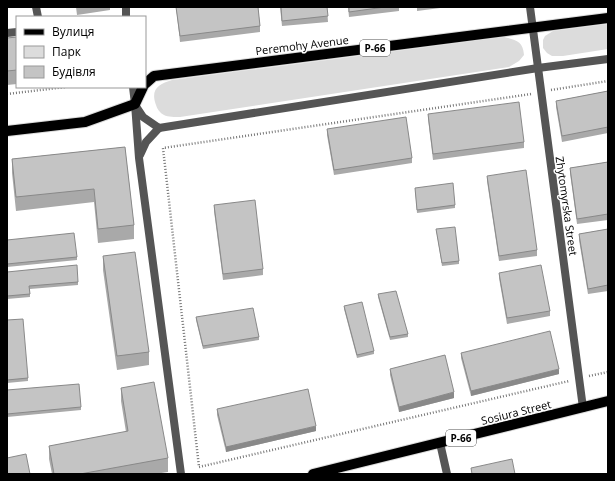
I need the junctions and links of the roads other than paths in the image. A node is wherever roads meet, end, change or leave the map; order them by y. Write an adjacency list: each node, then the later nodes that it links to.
1 (530, 7): 3 (street, Zhytomyrska Street)
2 (608, 18): 3 (main road, Peremohy Avenue / Р-66)
3 (532, 28): 5 (street, Zhytomyrska Street); 6 (main road, Peremohy Avenue / Р-66)
4 (608, 59): 5 (street)
5 (538, 68): 10 (street); 14 (street, Zhytomyrska Street)
6 (146, 83)
7 (133, 88): 9 (street)
8 (143, 88): 9 (main road)
9 (135, 104): 10 (street); 11 (main road); 12 (street)
10 (159, 128): 12 (street)
11 (7, 131)
12 (139, 158): 16 (street)
13 (608, 401): 14 (main road, Sosiura Street / Р-66)
14 (583, 408): 15 (main road, Sosiura Street / Р-66)
15 (440, 443): 17 (main road, Sosiura Street / Р-66); 18 (street)
16 (181, 474)
17 (313, 474)
18 (448, 474)

